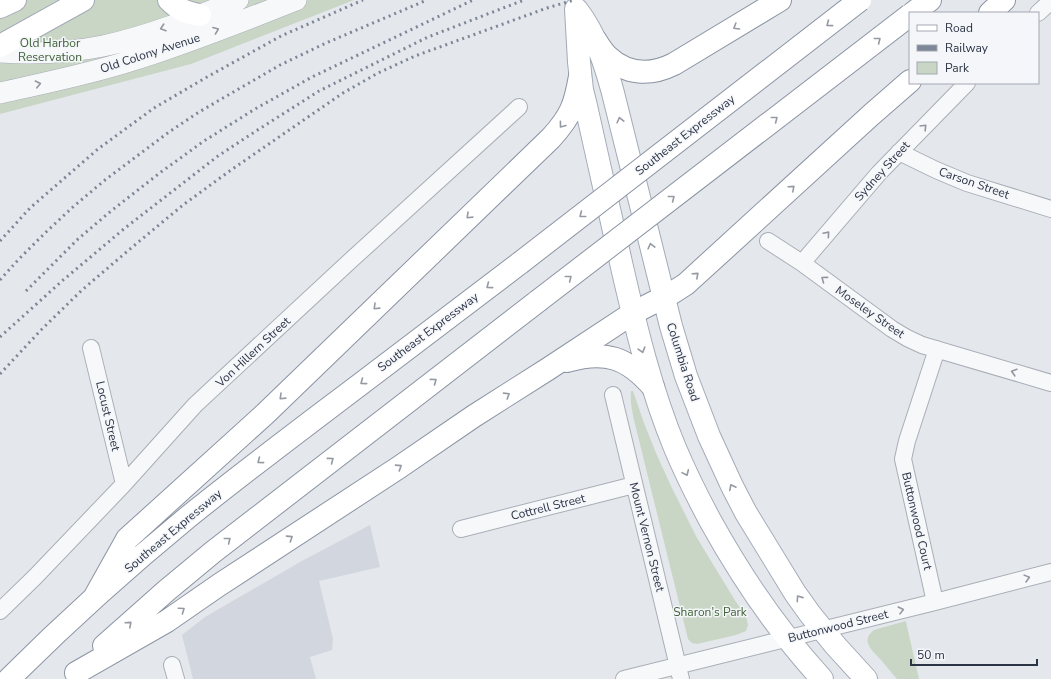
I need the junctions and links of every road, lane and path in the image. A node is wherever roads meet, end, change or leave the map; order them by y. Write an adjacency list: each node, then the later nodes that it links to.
1 (15, 0): 12 (main road)
2 (83, 0): 19 (main road)
3 (169, 0): 16 (main road)
4 (238, 0): 16 (street, Old Colony Avenue)
5 (296, 0): 24 (street, Old Colony Avenue, one-way to 5)
6 (860, 0): 42 (main road, Southeast Expressway, one-way to 42, bridge)
7 (930, 0): 13 (main road)
8 (1004, 0): 14 (main road)
9 (1051, 1): 15 (street)
10 (775, 3): 18 (main road, one-way to 18)
11 (575, 5): 18 (main road, Columbia Road); 21 (main road, Columbia Road)
12 (0, 7)
13 (914, 12)
14 (991, 12)
15 (1039, 12)
16 (200, 15): 20 (street, Old Colony Avenue, one-way to 20)
17 (909, 16): 48 (main road, one-way to 17, bridge)
18 (596, 41): 30 (main road, Columbia Road, one-way to 18)
19 (0, 46)
20 (0, 52)
21 (580, 76): 31 (main road, Columbia Road); 42 (main road, one-way to 42)
22 (966, 84): 26 (street, Sydney Street, one-way to 22)
23 (904, 86): 30 (main road, one-way to 23)
24 (0, 93)
25 (519, 107): 38 (street, Von Hillern Street)
26 (899, 152): 27 (street, Carson Street); 29 (street, Sydney Street, one-way to 26)
27 (1051, 209)
28 (768, 241): 29 (street, Moseley Street)
29 (802, 263): 33 (street, Moseley Street, one-way to 29)
30 (664, 298): 31 (main road); 45 (main road, Columbia Road, one-way to 30)
31 (633, 313): 34 (main road); 36 (main road, Columbia Road, one-way to 36)
32 (92, 348): 38 (street, Locust Street)
33 (937, 349): 35 (street, Moseley Street, one-way to 33); 43 (street, Buttonwood Court)
34 (548, 369): 36 (main road); 48 (main road, one-way to 34)
35 (1051, 383)
36 (653, 387): 46 (main road, Columbia Road, one-way to 46)
37 (613, 395): 39 (street, Mount Vernon Street)
38 (124, 484): 44 (street, Von Hillern Street)
39 (634, 485): 40 (street, Cottrell Street); 47 (street, Mount Vernon Street)
40 (461, 529)
41 (1051, 572): 43 (street, Buttonwood Street, one-way to 41)
42 (94, 598): 49 (main road, Southeast Expressway)
43 (935, 602): 45 (street, Buttonwood Street, one-way to 43)
44 (0, 610)
45 (822, 630): 46 (street, Buttonwood Street); 52 (main road, Columbia Road)
46 (788, 638): 47 (street, Buttonwood Street); 51 (main road, Columbia Road)
47 (679, 672): 50 (street, Buttonwood Street)
48 (73, 676)
49 (9, 679)
50 (624, 679)
51 (822, 679)
52 (866, 679)

